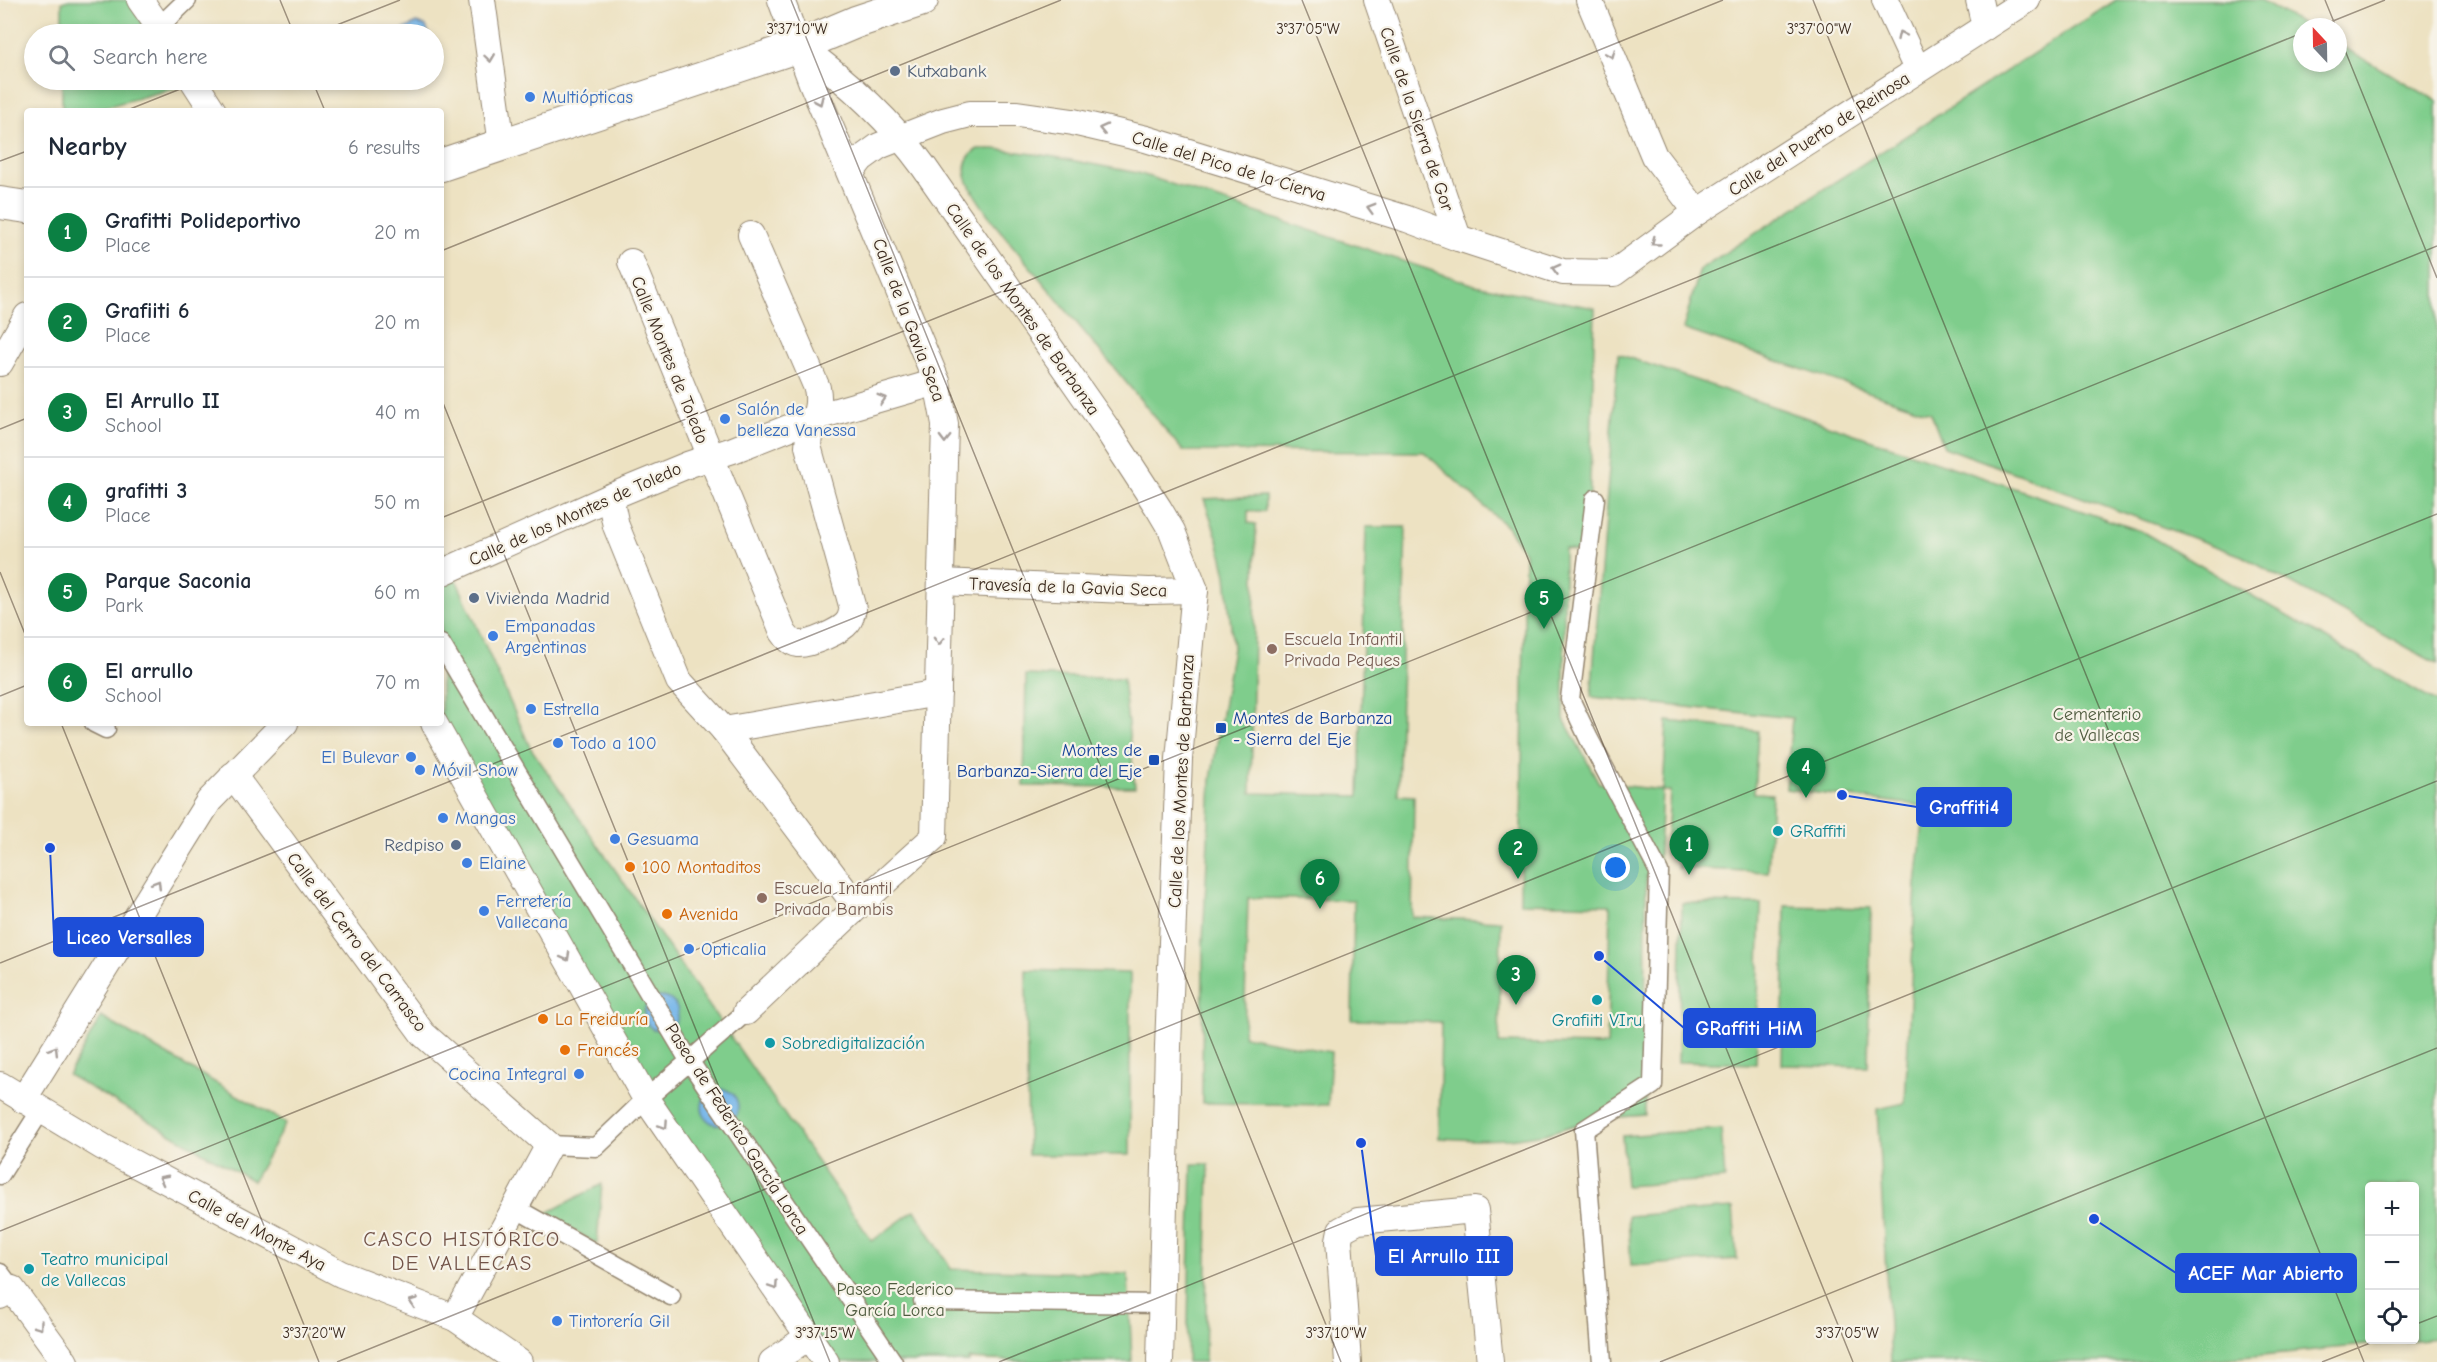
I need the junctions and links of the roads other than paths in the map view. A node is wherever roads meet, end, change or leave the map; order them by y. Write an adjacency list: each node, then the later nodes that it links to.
1 (140, 0): 11 (street)
2 (187, 0): 12 (street)
3 (482, 0): 19 (street, one-way to 19)
4 (780, 0): 14 (street, Calle de la Gavia Seca)
5 (922, 0): 14 (street)
6 (1377, 0): 26 (street, Calle de la Sierra de Gor)
7 (1588, 0): 24 (street, one-way to 24)
8 (1885, 0): 15 (street, one-way to 8)
9 (1979, 0): 13 (street)
10 (2027, 0): 13 (street, Calle del Puerto de Reinosa)
11 (156, 24)
12 (167, 24)
13 (1985, 27): 15 (street, Calle del Puerto de Reinosa)
14 (799, 46): 18 (street, Calle de los Montes de Barbanza); 19 (street); 21 (street, Calle de la Gavia Seca, one-way to 21)
15 (1917, 69): 24 (street, Calle del Puerto de Reinosa)
16 (199, 90): 17 (street)
17 (211, 108)
18 (899, 137): 21 (street, Calle del Pico de la Cierva); 26 (street, Calle del Pico de la Cierva, one-way to 18); 38 (street, Calle de los Montes de Barbanza)
19 (502, 145): 20 (street)
20 (444, 164)
21 (850, 172): 31 (street, Calle de la Gavia Seca)
22 (0, 203): 23 (street)
23 (24, 207)
24 (1697, 212): 28 (street, Calle del Puerto de Reinosa, one-way to 28)
25 (752, 235): 32 (street)
26 (1458, 238): 28 (street, Calle del Pico de la Cierva, one-way to 26)
27 (631, 262): 33 (street, Calle Montes de Toledo)
28 (1614, 273)
29 (24, 321): 30 (street)
30 (0, 363)
31 (937, 382): 32 (street, Calle de los Montes de Toledo, one-way to 31); 37 (street, Calle de la Gavia Seca, one-way to 37)
32 (816, 417): 33 (street, Calle de los Montes de Toledo); 33 (street)
33 (709, 457): 34 (street, Calle de los Montes de Toledo)
34 (610, 497): 36 (street, Calle de los Montes de Toledo); 43 (street)
35 (1595, 499): 68 (street)
36 (444, 572)
37 (941, 582): 38 (street, Travesía de la Gavia Seca); 40 (street, Calle de la Gavia Seca, one-way to 40)
38 (1195, 590): 57 (street, Calle de los Montes de Barbanza)
39 (444, 649): 47 (street, Paseo de Federico García Lorca)
40 (938, 693): 43 (street); 45 (street, Calle de la Gavia Seca)
41 (282, 726): 44 (street)
42 (436, 726): 49 (street, one-way to 49)
43 (724, 730): 45 (street)
44 (232, 775): 50 (street, one-way to 44); 51 (street, Calle del Cerro del Carrasco)
45 (857, 907): 46 (street)
46 (746, 1012): 47 (street)
47 (690, 1062): 49 (street); 64 (street, Paseo de Federico García Lorca)
48 (0, 1085): 50 (street, Calle del Monte Aya)
49 (646, 1099): 51 (street); 59 (street, one-way to 59)
50 (32, 1105): 52 (street); 58 (street, Calle del Monte Aya, one-way to 50)
51 (549, 1145): 53 (street)
52 (0, 1175)
53 (515, 1208): 55 (street); 58 (street)
54 (4, 1286): 61 (street, one-way to 61)
55 (671, 1296)
56 (923, 1301): 57 (street)
57 (1162, 1304): 65 (street, Calle de los Montes de Barbanza)
58 (455, 1318): 60 (street, Calle del Monte Aya)
59 (808, 1336): 62 (street); 63 (street)
60 (505, 1358)
61 (65, 1362)
62 (772, 1362)
63 (826, 1362)
64 (893, 1362)
65 (1160, 1362)
66 (1348, 1362): 67 (street)
67 (1490, 1362)
68 (1602, 1362)

